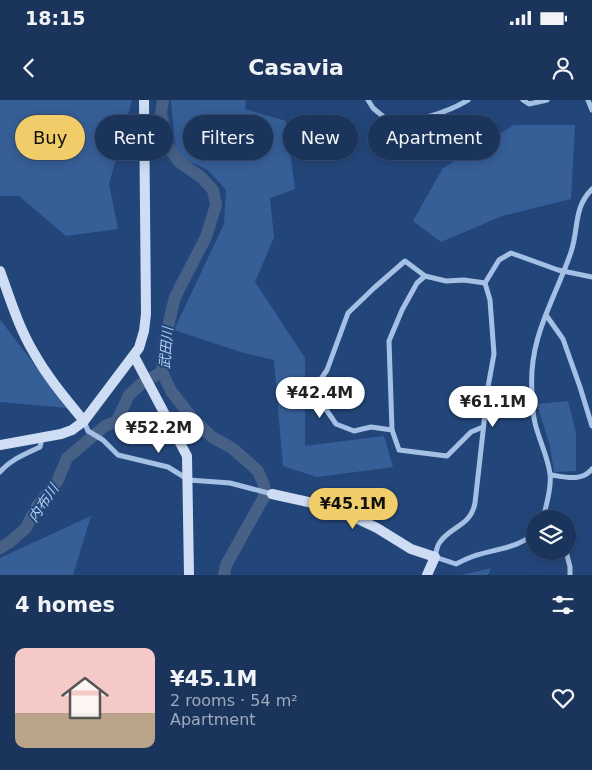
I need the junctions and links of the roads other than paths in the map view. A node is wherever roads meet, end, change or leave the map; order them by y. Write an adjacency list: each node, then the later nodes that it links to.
1 (144, 100): 15 (street)
2 (368, 100): 3 (street)
3 (468, 100)
4 (523, 100): 5 (street)
5 (547, 100)
6 (588, 100): 7 (street)
7 (592, 110)
8 (592, 189): 9 (street)
9 (564, 270): 12 (street); 13 (street); 14 (street)
10 (0, 272): 16 (street)
11 (424, 276): 13 (street); 19 (street); 19 (street)
12 (592, 277)
13 (485, 283): 18 (street)
14 (546, 315): 17 (street); 24 (street)
15 (135, 360): 16 (street); 25 (street)
16 (84, 421): 20 (street); 25 (street)
17 (592, 426)
18 (483, 427): 19 (street); 29 (street)
19 (392, 430)
20 (42, 438): 21 (street); 23 (street)
21 (0, 445)
22 (592, 468): 24 (street)
23 (0, 472)
24 (551, 475): 27 (street)
25 (188, 480): 26 (street); 31 (street)
26 (272, 494): 29 (street)
27 (545, 510)
28 (526, 538): 29 (street)
29 (435, 558): 32 (street)
30 (568, 560): 33 (street)
31 (188, 575)
32 (427, 575)
33 (570, 575)

